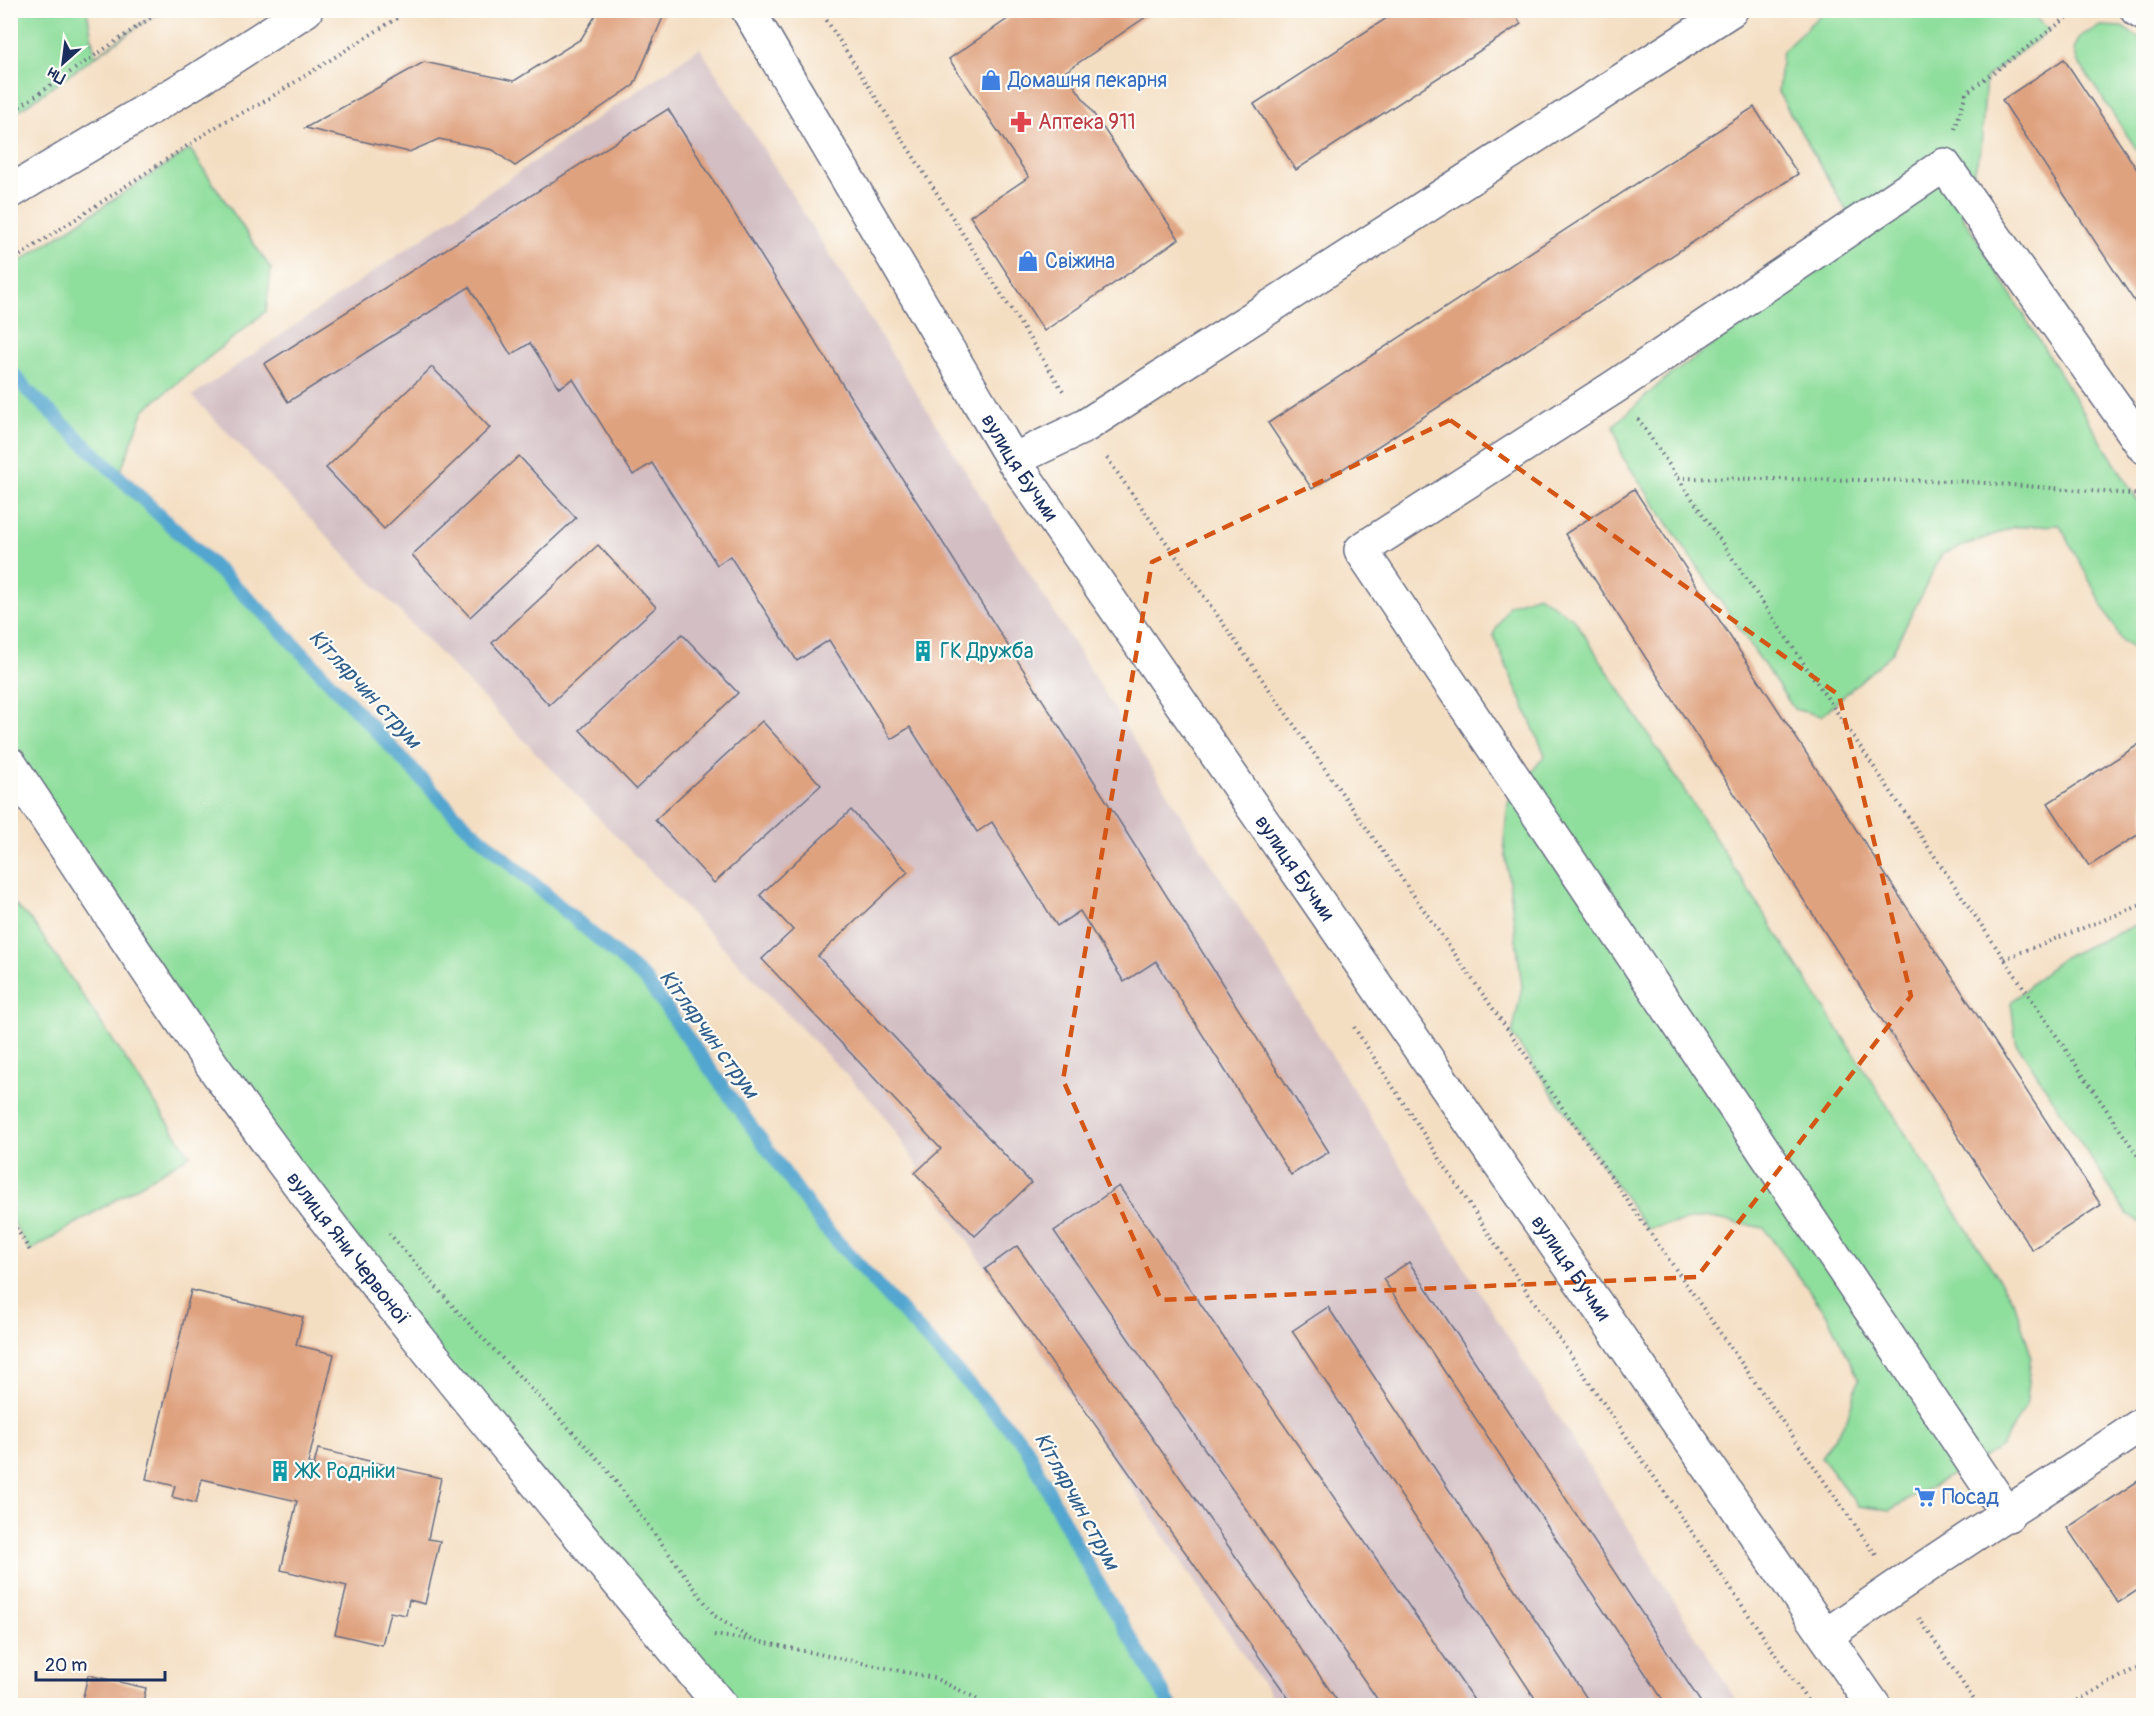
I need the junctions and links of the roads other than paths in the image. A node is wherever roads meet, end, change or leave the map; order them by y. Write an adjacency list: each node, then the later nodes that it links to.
1 (748, 10): 8 (street, вулиця Бучми)
2 (1731, 10): 8 (street)
3 (2137, 10): 5 (street)
4 (296, 14): 6 (street)
5 (2144, 14)
6 (10, 192)
7 (2144, 447): 11 (street)
8 (1013, 460): 12 (street, вулиця Бучми)
9 (10, 764): 13 (street, вулиця Яни Червоної)
10 (2144, 1423): 11 (street)
11 (2008, 1515): 12 (street)
12 (1827, 1635): 14 (street, вулиця Бучми)
13 (721, 1706)
14 (1874, 1706)

